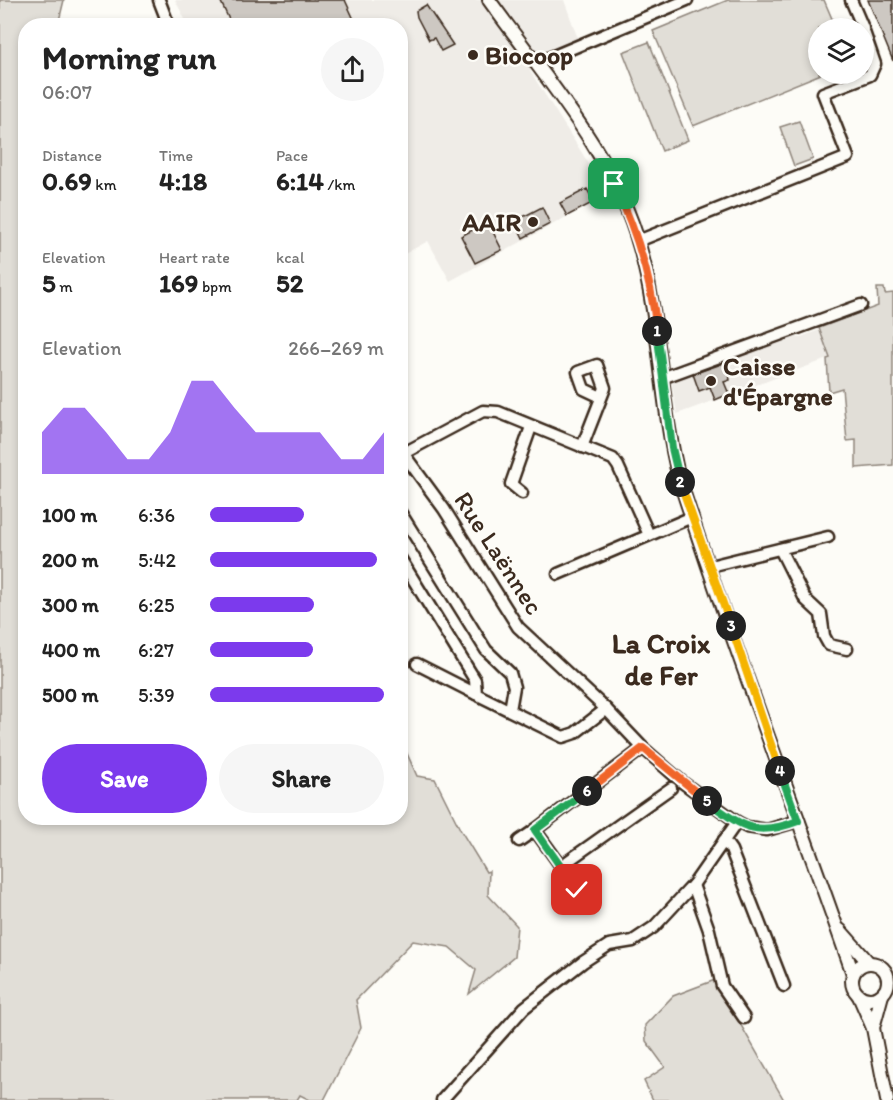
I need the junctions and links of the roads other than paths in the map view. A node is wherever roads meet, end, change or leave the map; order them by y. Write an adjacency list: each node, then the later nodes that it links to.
1 (159, 0): 5 (street)
2 (489, 0): 7 (street)
3 (687, 0): 7 (street)
4 (851, 0): 6 (street)
5 (166, 18)
6 (858, 18)
7 (537, 63): 9 (street)
8 (846, 84): 9 (street)
9 (638, 241): 11 (street)
10 (861, 305): 11 (street)
11 (662, 378): 18 (street)
12 (601, 397): 14 (street)
13 (531, 427): 14 (street); 15 (street); 17 (street)
14 (582, 447): 20 (street)
15 (408, 448)
16 (408, 459): 29 (street, Rue Laënnec)
17 (522, 493)
18 (692, 517): 20 (street); 23 (street)
19 (408, 526): 30 (street)
20 (649, 535): 25 (street)
21 (828, 537): 22 (street)
22 (780, 549): 23 (street); 26 (street)
23 (710, 566): 33 (street)
24 (408, 571): 28 (street)
25 (558, 574)
26 (847, 649)
27 (417, 664): 28 (street)
28 (476, 694): 30 (street)
29 (606, 709): 30 (street); 31 (street, Rue Laënnec)
30 (510, 710)
31 (643, 748): 34 (street, Rue Laënnec); 35 (street)
32 (671, 788): 38 (street)
33 (798, 821): 34 (street, Rue Laënnec); 41 (street)
34 (737, 822): 36 (street)
35 (535, 830): 37 (street); 38 (street)
36 (724, 840): 39 (street); 45 (street)
37 (519, 841)
38 (561, 866): 40 (street)
39 (693, 885): 48 (street); 50 (street)
40 (577, 890)
41 (839, 929): 42 (street); 44 (street)
42 (869, 963): 43 (street); 44 (street)
43 (889, 970): 46 (street)
44 (853, 974): 47 (street)
45 (784, 986)
46 (887, 989): 47 (street); 49 (street)
47 (859, 996): 49 (street)
48 (744, 1018)
49 (873, 1028): 51 (street)
50 (442, 1100)
51 (887, 1100)

